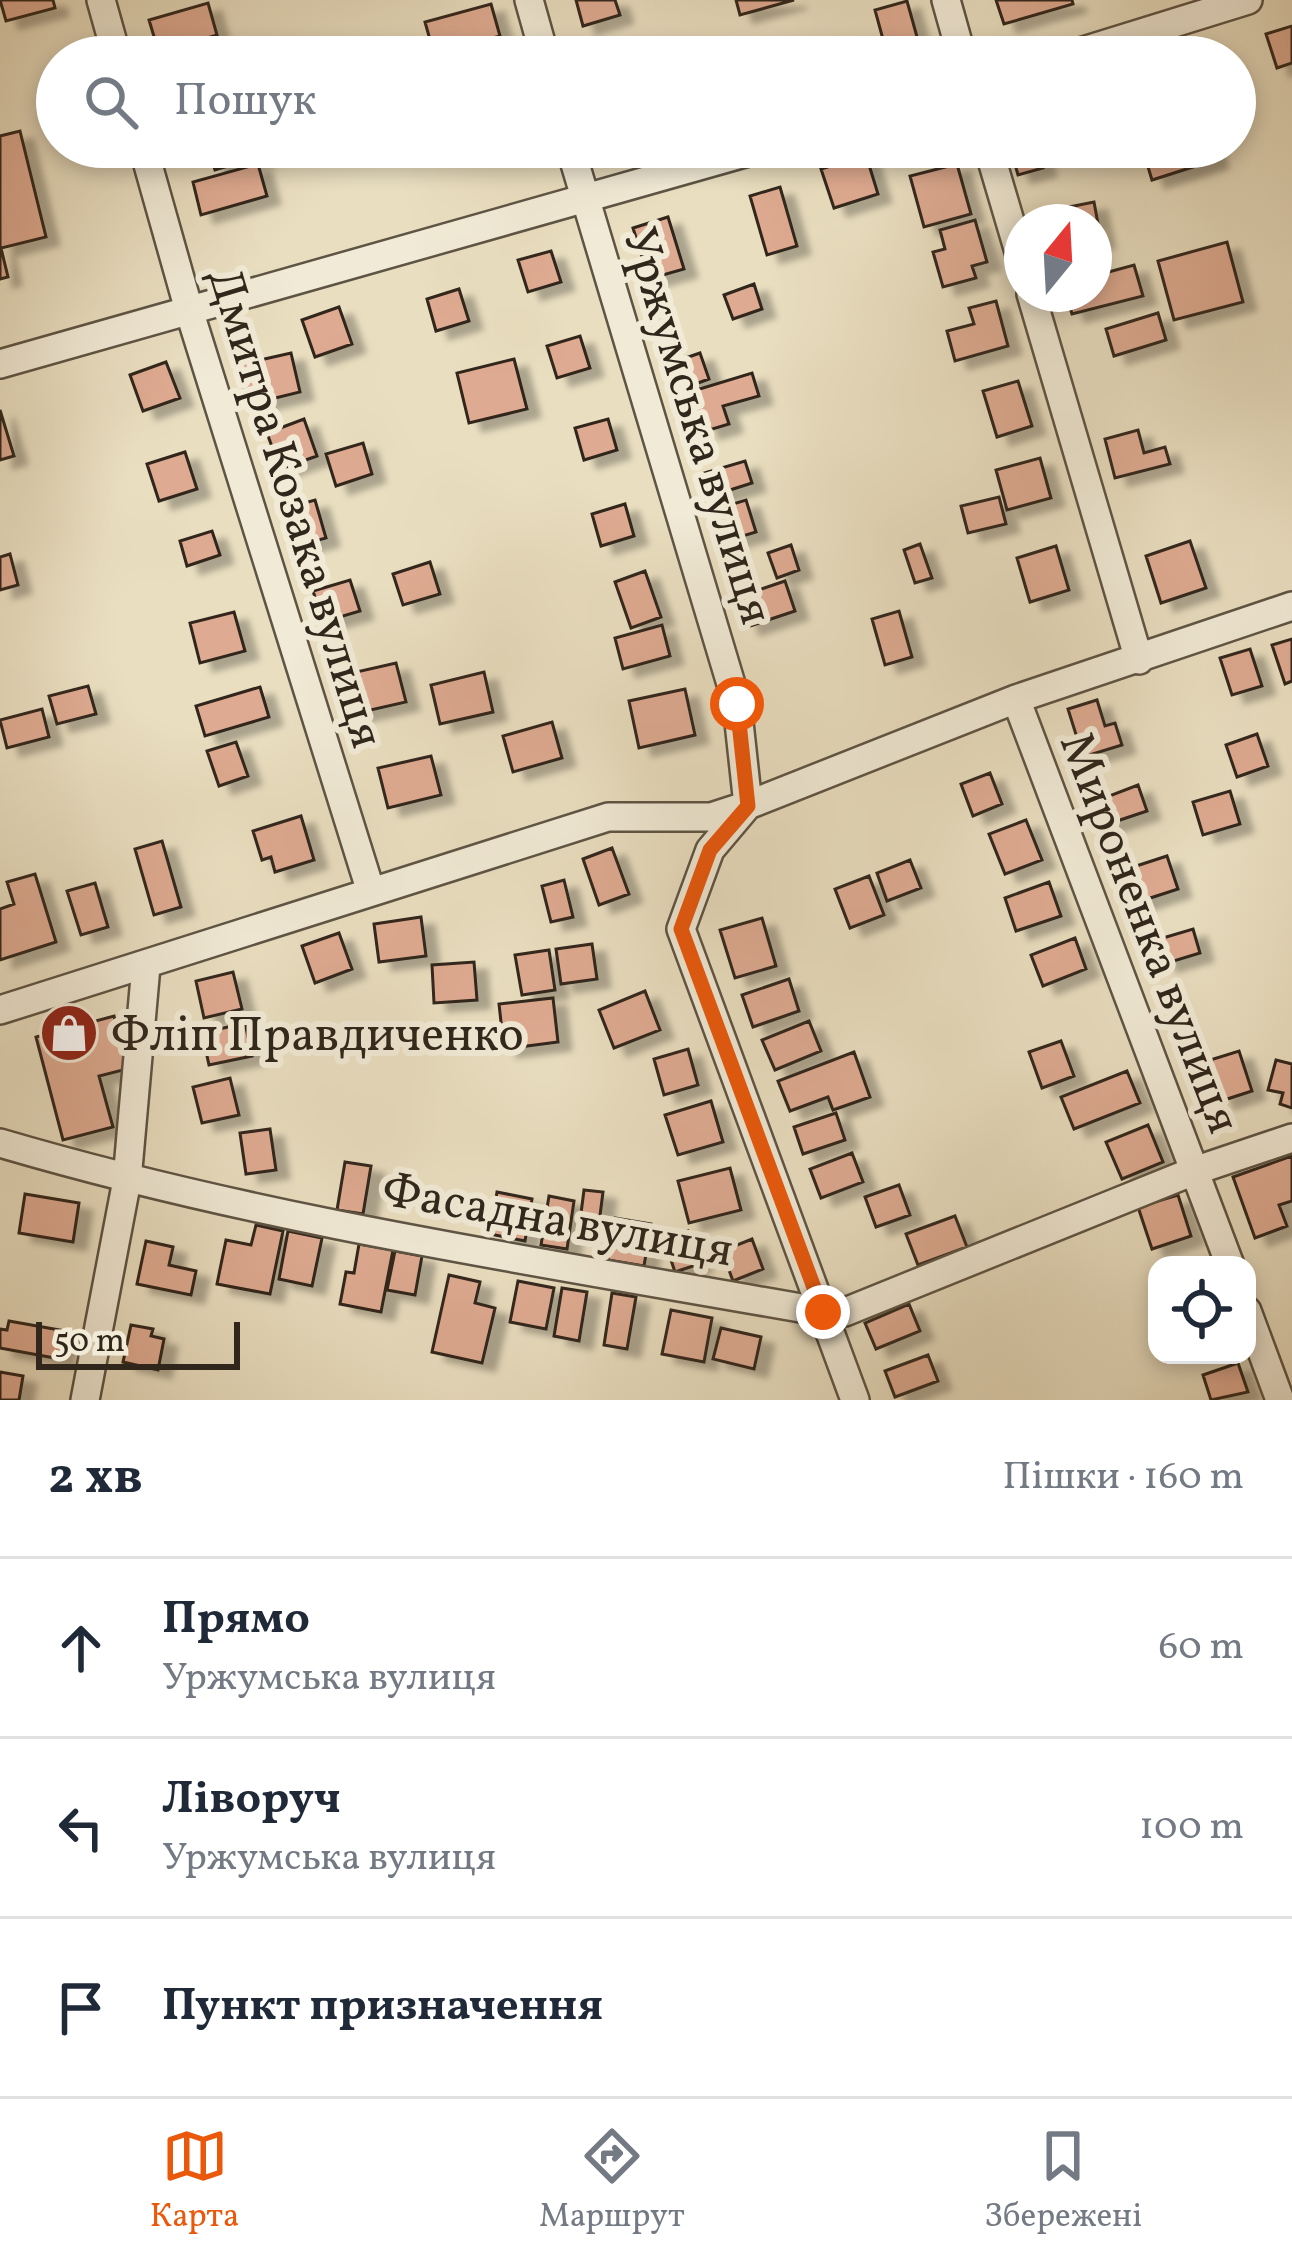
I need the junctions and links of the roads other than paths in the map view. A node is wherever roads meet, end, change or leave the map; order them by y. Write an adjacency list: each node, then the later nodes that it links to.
1 (101, 0): 5 (street)
2 (529, 0): 6 (street)
3 (946, 0): 7 (street)
4 (1248, 0): 8 (street)
5 (111, 36)
6 (539, 36)
7 (956, 36)
8 (1132, 36)
9 (148, 168): 15 (street, Дмитра Козака вулиця)
10 (575, 168): 13 (street, Уржумська вулиця)
11 (695, 168): 13 (street)
12 (994, 168): 14 (street)
13 (584, 201): 15 (street); 21 (street, Уржумська вулиця)
14 (1005, 204)
15 (189, 310): 17 (street); 22 (street, Дмитра Козака вулиця)
16 (1036, 312): 19 (street)
17 (0, 364)
18 (1292, 606): 19 (street)
19 (1139, 660): 20 (street)
20 (1016, 699): 21 (street); 27 (street, Мироненка вулиця)
21 (748, 806): 22 (street); 30 (street)
22 (370, 892): 23 (street)
23 (146, 967): 24 (street); 28 (street)
24 (0, 1010)
25 (1292, 1138): 27 (street, Фасадна вулиця)
26 (0, 1143): 28 (street, Фасадна вулиця)
27 (1194, 1171): 29 (street, Мироненка вулиця); 30 (street, Фасадна вулиця)
28 (127, 1180): 30 (street, Фасадна вулиця); 32 (street)
29 (1227, 1256)
30 (823, 1312): 33 (street)
31 (1256, 1335): 34 (street)
32 (85, 1400)
33 (855, 1400)
34 (1280, 1400)

